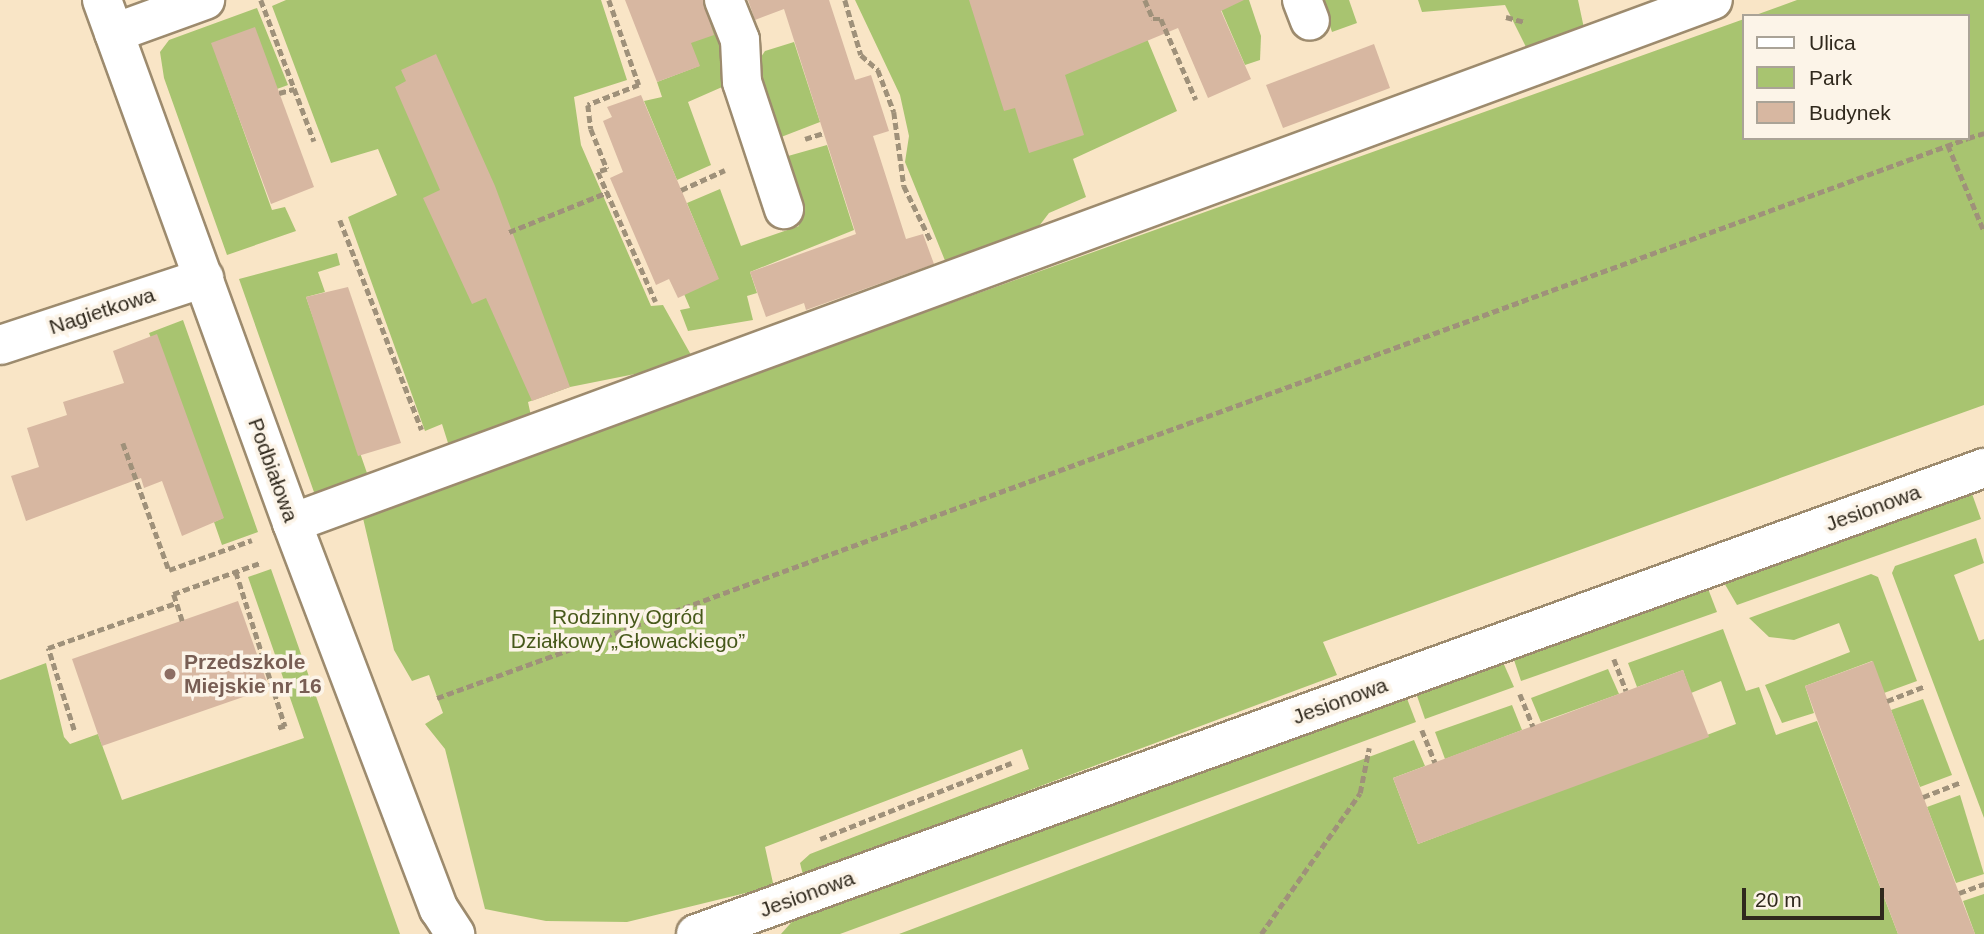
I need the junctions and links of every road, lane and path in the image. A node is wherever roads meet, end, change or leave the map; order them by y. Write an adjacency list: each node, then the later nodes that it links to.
1 (205, 0): 8 (street)
2 (261, 0): 9 (path)
3 (609, 0): 15 (path)
4 (724, 0): 16 (street)
5 (845, 0): 21 (path)
6 (1145, 0): 11 (path)
7 (1713, 0): 21 (street)
8 (108, 17): 20 (street, Podbiałowa)
9 (294, 89): 10 (path); 13 (path)
10 (279, 93)
11 (1196, 100)
12 (1962, 140): 14 (path)
13 (314, 141)
14 (1948, 145): 18 (path); 36 (path)
15 (608, 192): 19 (path); 22 (path)
16 (784, 209)
17 (340, 220): 26 (path)
18 (1984, 231)
19 (509, 232)
20 (204, 278): 23 (street, Nagietkowa); 27 (street, Podbiałowa)
21 (947, 283): 26 (street)
22 (656, 302)
23 (0, 345)
24 (124, 443): 27 (path)
25 (1984, 468): 48 (street, Jesionowa)
26 (437, 470): 27 (street)
27 (276, 530): 49 (street, Podbiałowa)
28 (268, 561): 29 (path)
29 (236, 572): 30 (path); 39 (path)
30 (176, 603): 31 (path); 40 (path)
31 (182, 621)
32 (1614, 659): 34 (path)
33 (1925, 686): 37 (path)
34 (1626, 691)
35 (1520, 694): 38 (path)
36 (437, 698)
37 (1887, 701)
38 (1533, 726)
39 (275, 729)
40 (74, 730)
41 (1422, 730): 43 (path)
42 (1369, 748): 51 (path)
43 (1435, 762)
44 (1961, 782): 45 (path)
45 (1923, 797)
46 (1984, 884): 47 (path)
47 (1959, 893)
48 (749, 925): 50 (street, Jesionowa)
49 (455, 934)
50 (696, 934)
51 (1261, 934)

